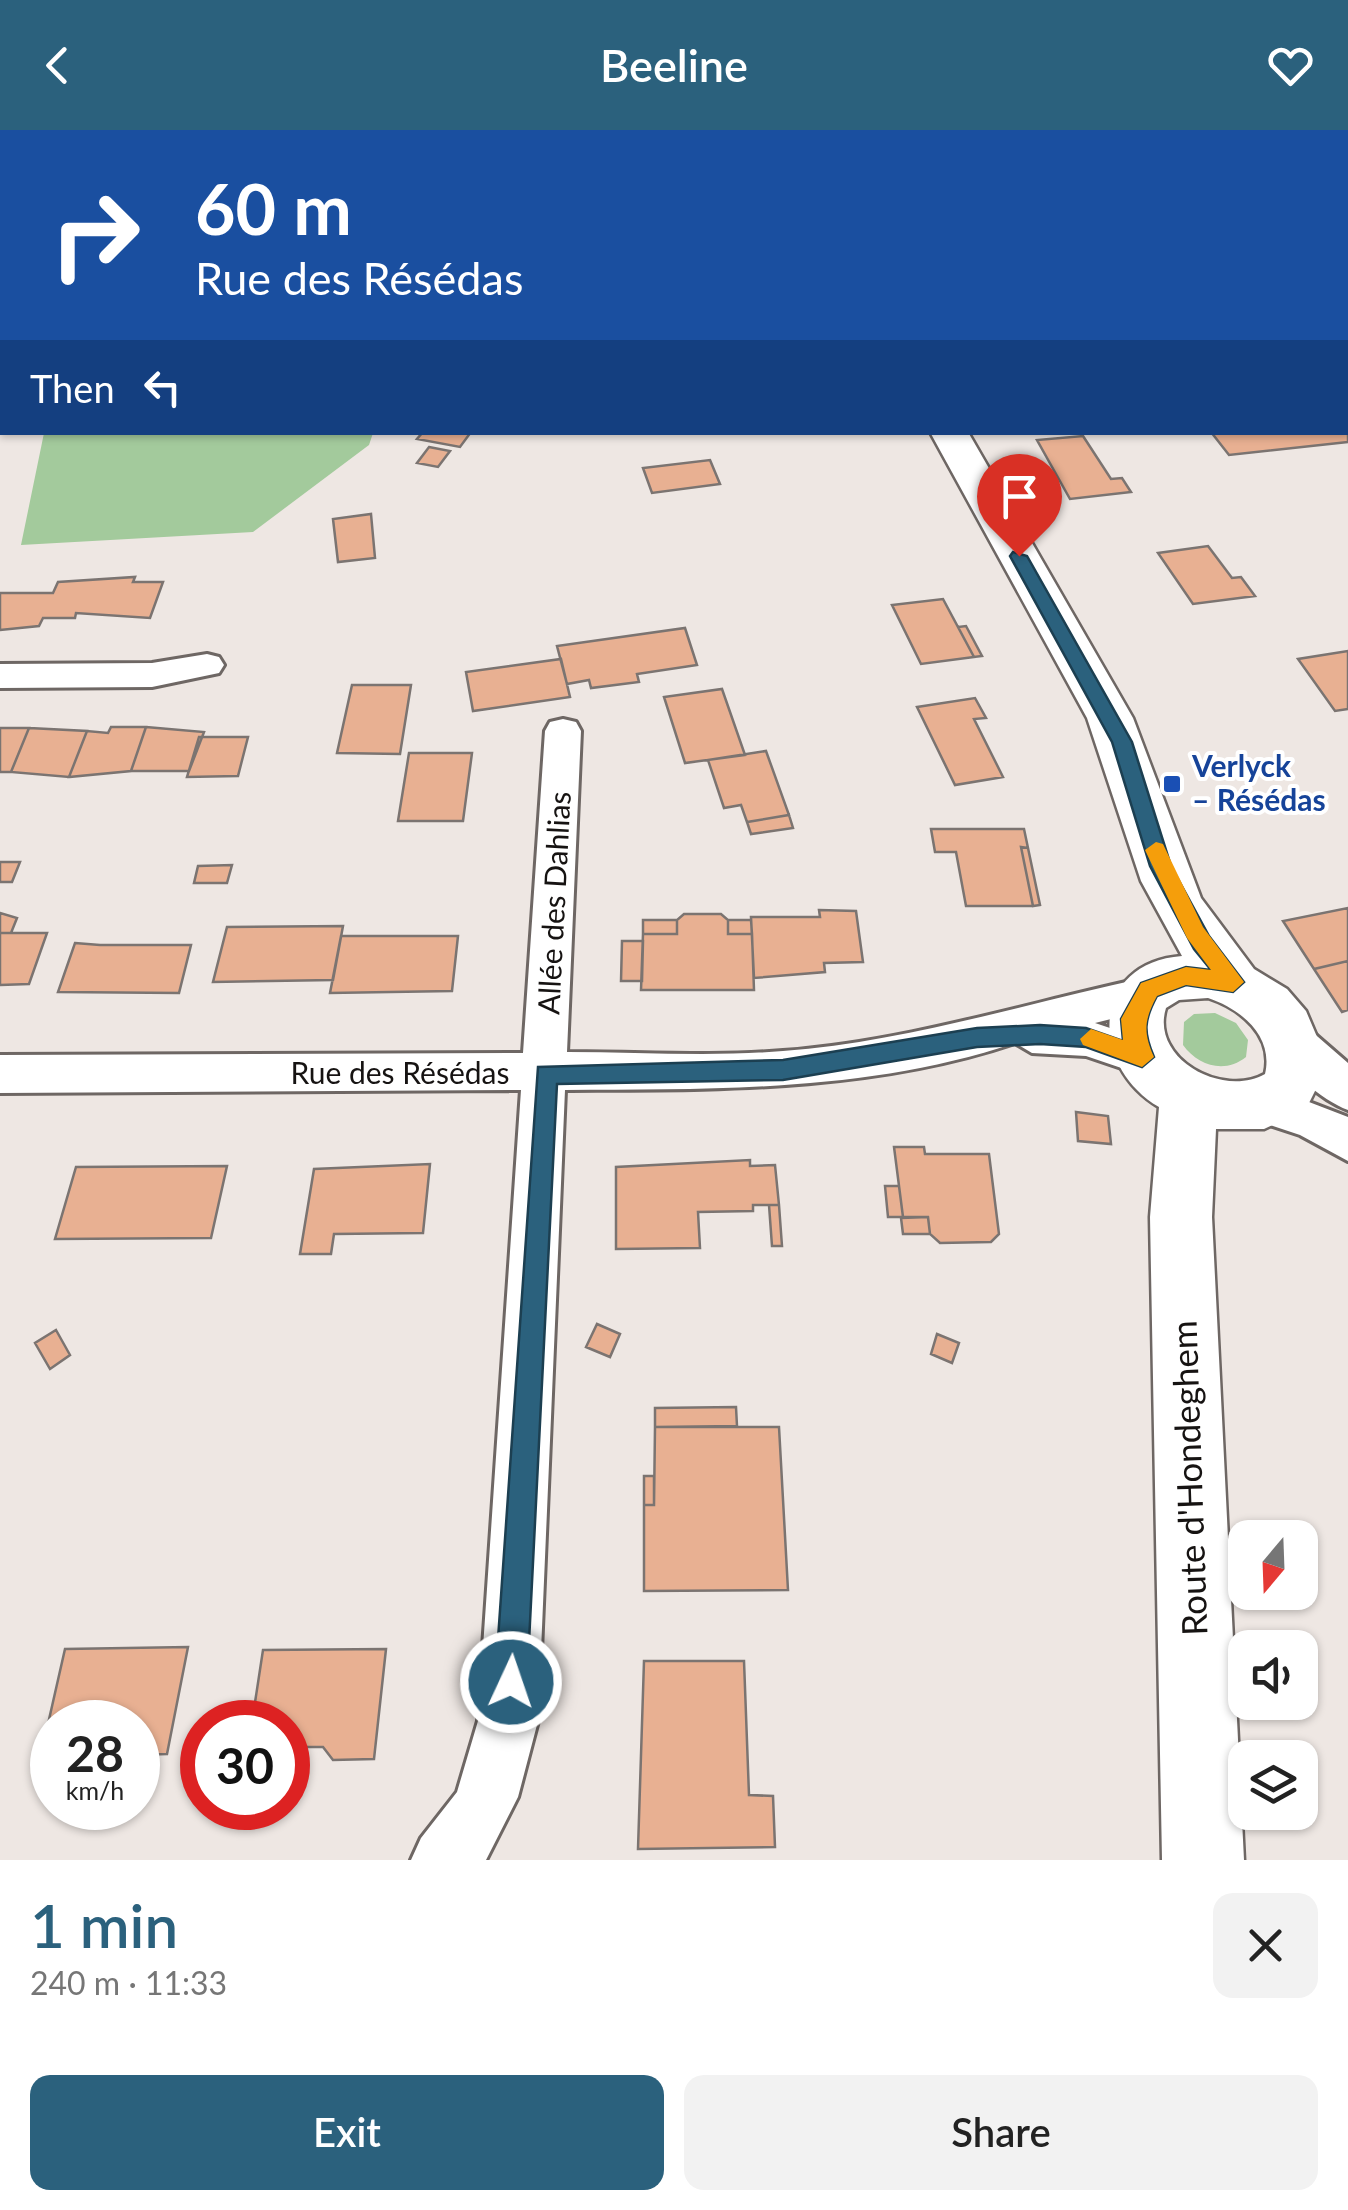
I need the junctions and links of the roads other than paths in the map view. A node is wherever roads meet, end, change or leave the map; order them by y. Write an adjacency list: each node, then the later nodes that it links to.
1 (952, 435): 5 (street)
2 (207, 666): 3 (street)
3 (0, 676)
4 (563, 732): 11 (street, Allée des Dahlias)
5 (1160, 866): 6 (street); 7 (street)
6 (1233, 982): 7 (street); 9 (street)
7 (1150, 991): 8 (street, Rue des Résédas); 12 (street)
8 (977, 1038): 11 (street, Rue des Résédas); 12 (street, Rue des Résédas)
9 (1295, 1043): 13 (street); 14 (street)
10 (0, 1074): 11 (street, Rue des Résédas)
11 (546, 1074): 16 (street, Allée des Dahlias)
12 (1166, 1077): 14 (street); 17 (street, Route d'Hondeghem)
13 (1348, 1091)
14 (1262, 1103): 15 (street)
15 (1348, 1141)
16 (442, 1860)
17 (1203, 1860)

